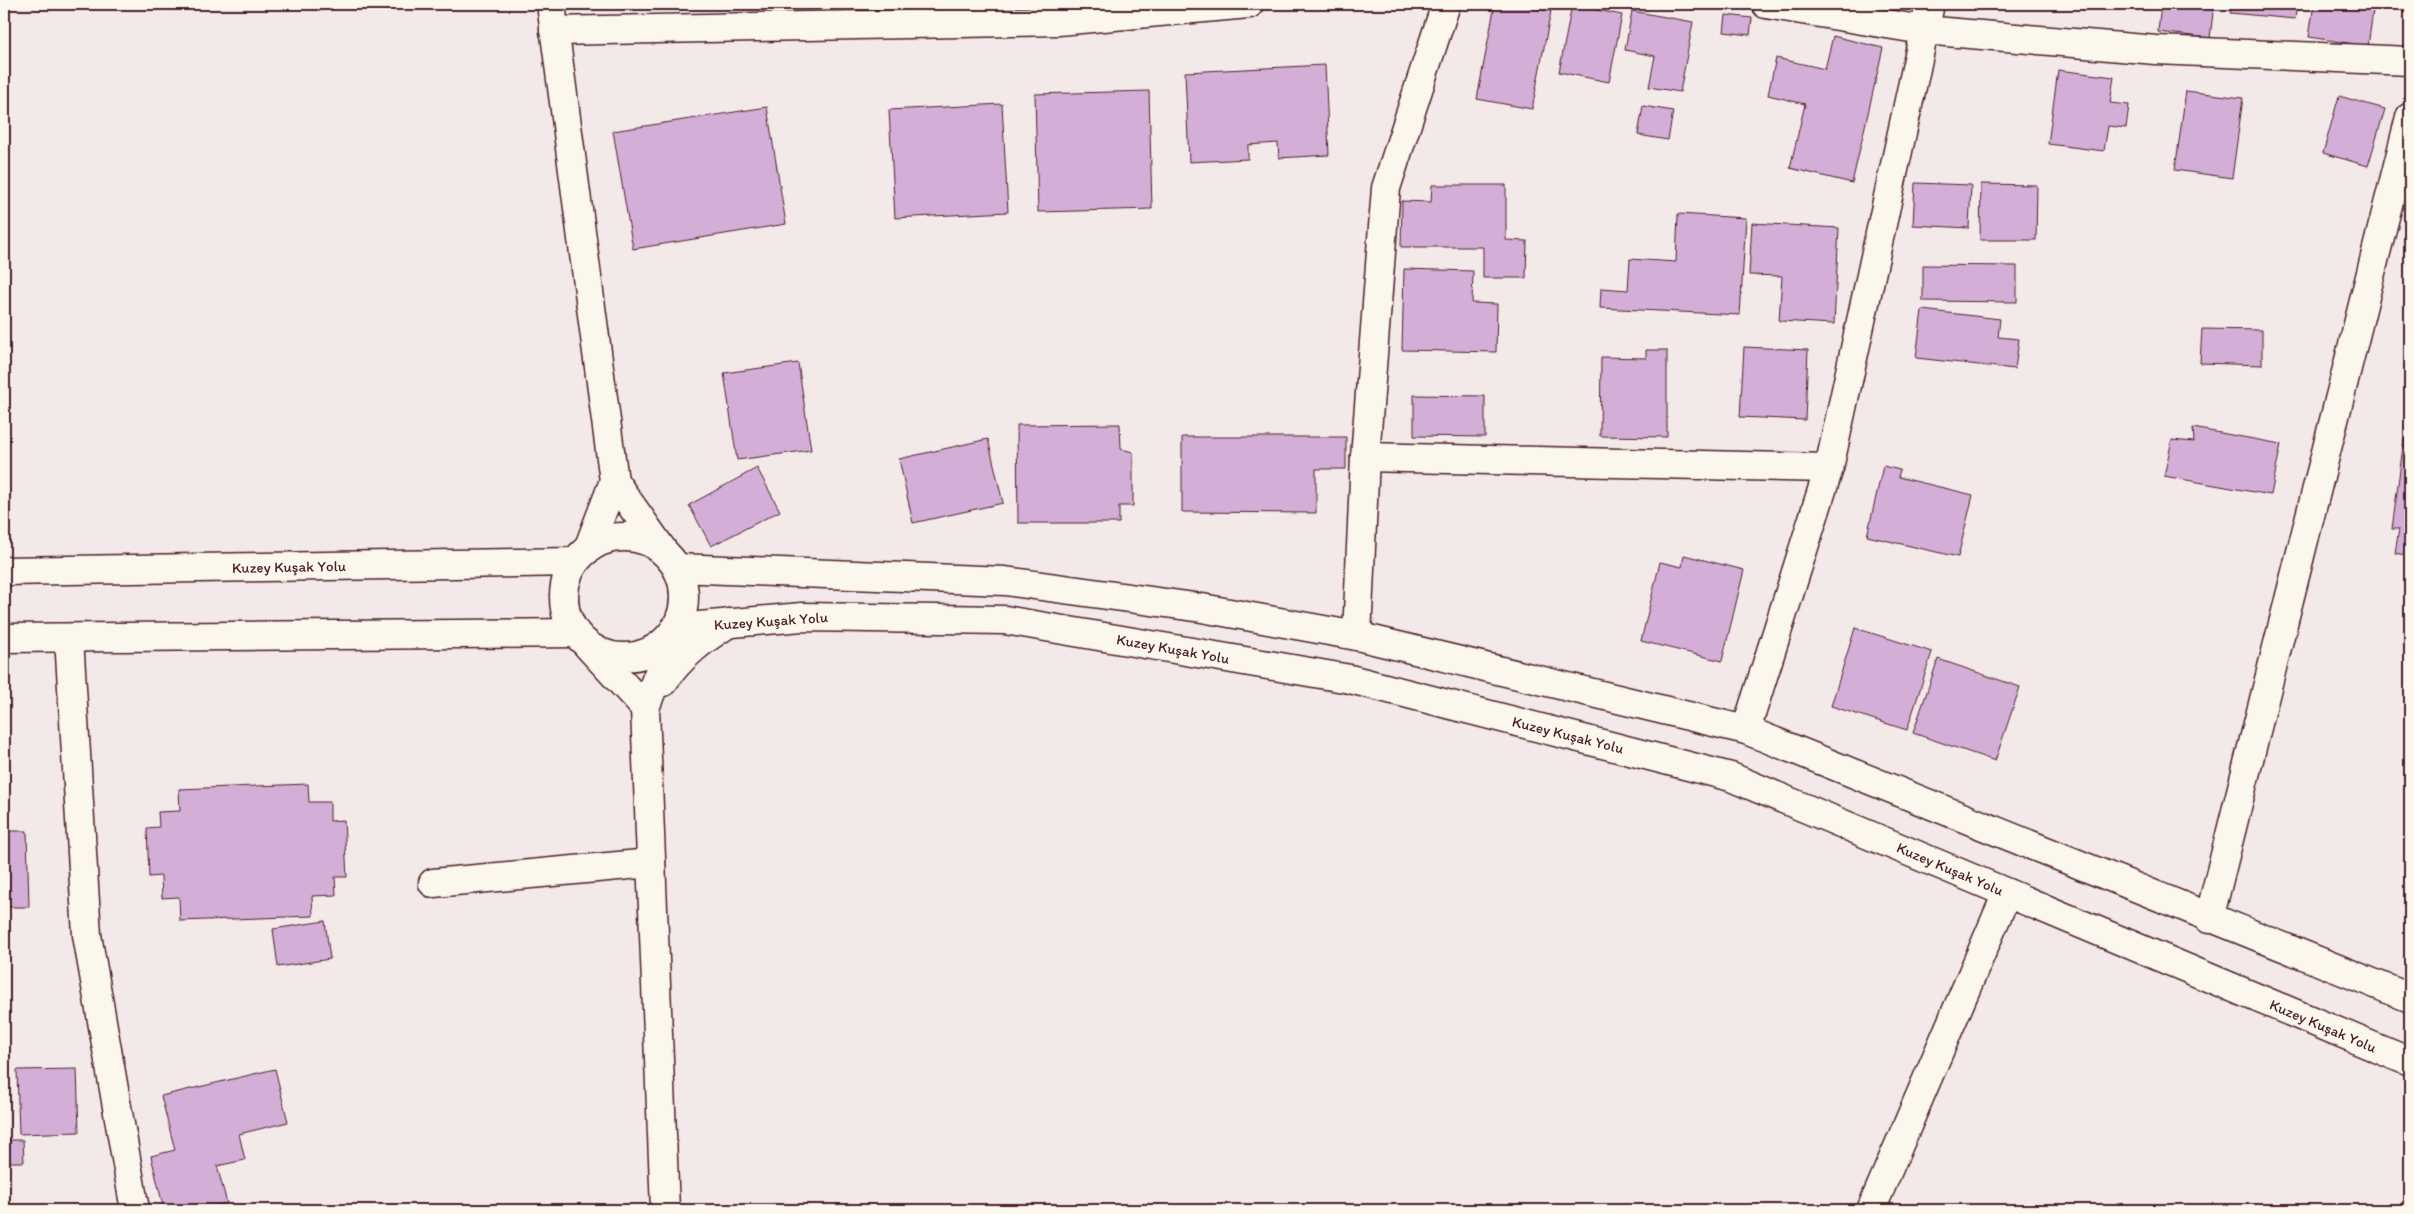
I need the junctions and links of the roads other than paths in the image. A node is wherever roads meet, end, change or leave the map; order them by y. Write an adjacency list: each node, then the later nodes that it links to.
1 (551, 4): 7 (street)
2 (1249, 4): 7 (street)
3 (1446, 4): 11 (street)
4 (1766, 4): 6 (street)
5 (1930, 4): 6 (street)
6 (1923, 30): 8 (street); 12 (street)
7 (554, 31): 13 (street)
8 (2410, 61)
9 (2410, 117): 10 (street)
10 (2406, 148): 28 (street)
11 (1365, 457): 12 (street); 19 (street)
12 (1829, 468): 24 (street)
13 (614, 481): 14 (street); 15 (street)
14 (581, 556): 15 (street); 16 (street, Kuzey Kuşak Yolu); 22 (street)
15 (671, 560): 18 (street); 19 (street)
16 (4, 571)
17 (729, 623): 18 (street, Kuzey Kuşak Yolu); 23 (street); 27 (street, Kuzey Kuşak Yolu)
18 (676, 628): 22 (street); 23 (street)
19 (1357, 636): 24 (street)
20 (4, 638): 21 (street)
21 (70, 638): 22 (street); 31 (street)
22 (581, 640): 23 (street)
23 (645, 708): 25 (street)
24 (1746, 730): 28 (street)
25 (651, 863): 26 (street); 32 (street)
26 (433, 882)
27 (2007, 893): 30 (street, Kuzey Kuşak Yolu); 33 (street)
28 (2209, 919): 29 (street)
29 (2410, 998)
30 (2410, 1062)
31 (134, 1210)
32 (665, 1210)
33 (1871, 1210)

